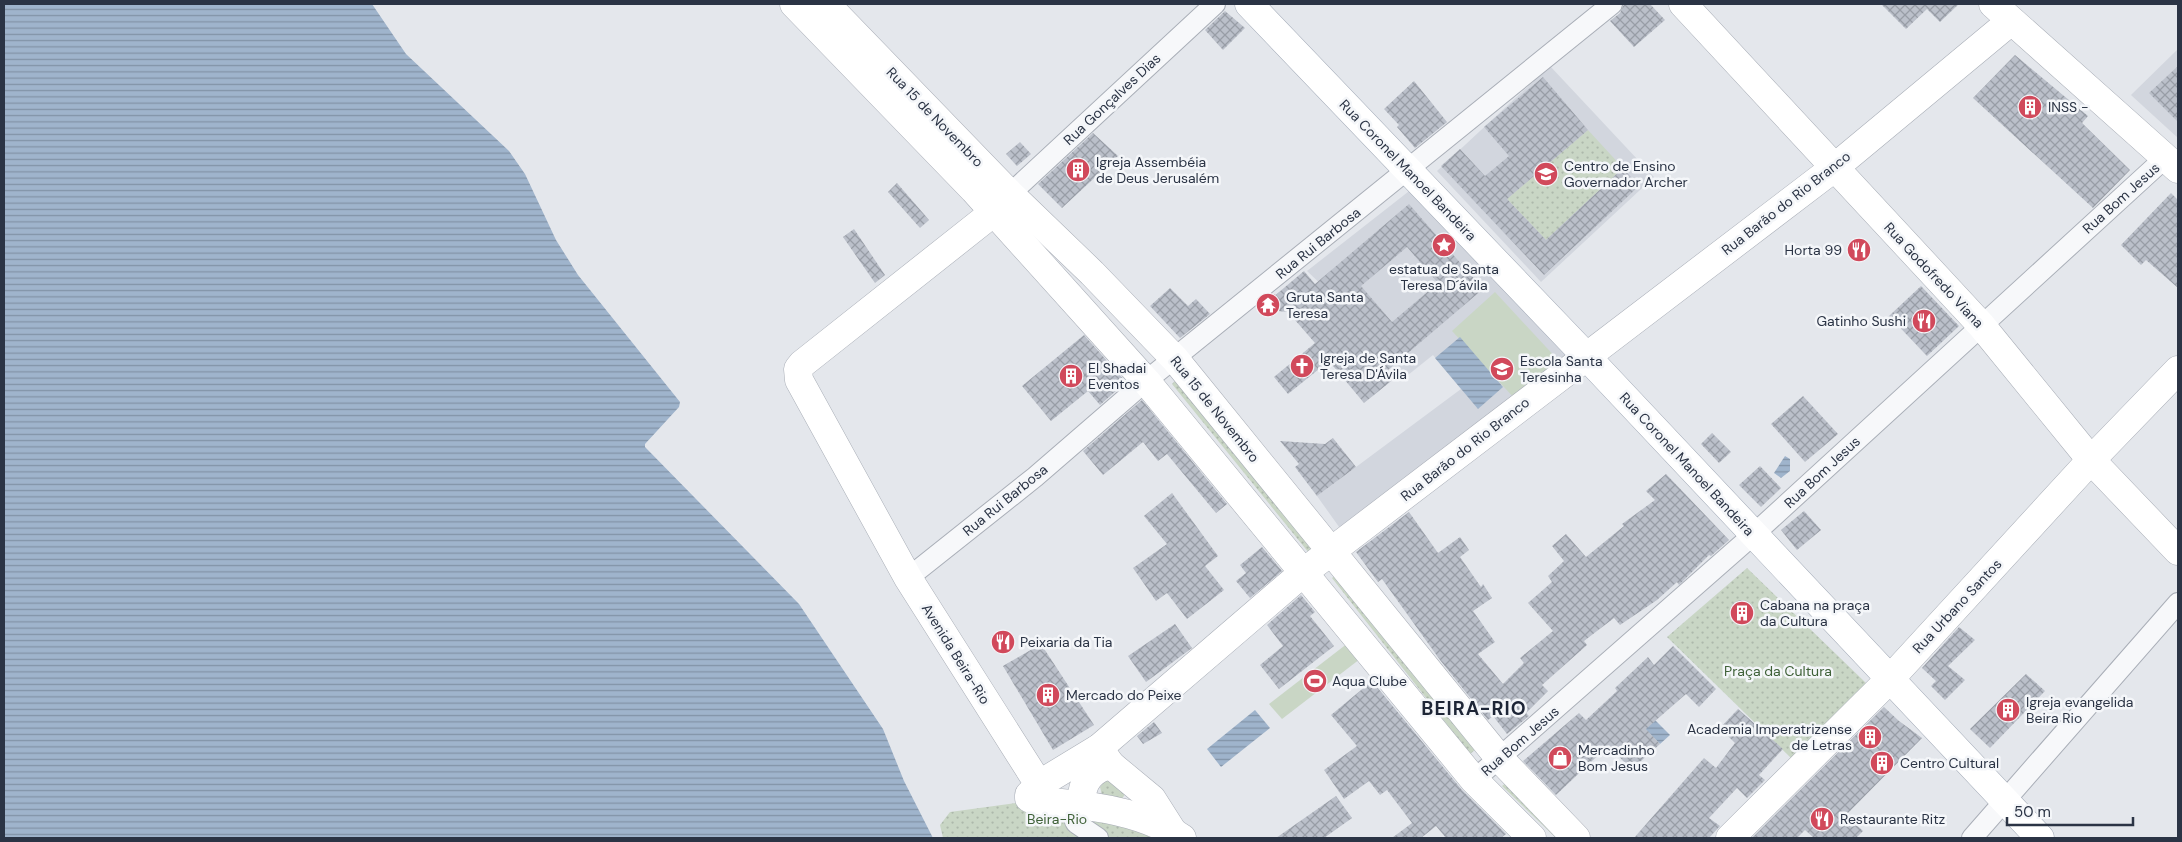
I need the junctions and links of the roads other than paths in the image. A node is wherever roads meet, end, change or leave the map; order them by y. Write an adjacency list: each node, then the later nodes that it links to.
1 (794, 4): 11 (main road, Rua 15 de Novembro)
2 (826, 4): 11 (main road, Rua 15 de Novembro)
3 (1215, 4): 11 (street, Rua Gonçalves Dias)
4 (1250, 4): 10 (main road, Rua Coronel Manoel Bandeira)
5 (1612, 4): 10 (street, Rua Rui Barbosa)
6 (1683, 4): 9 (main road, Rua Godofredo Viana)
7 (2002, 12): 8 (main road); 9 (main road, Rua Barão do Rio Branco)
8 (2172, 164): 12 (street, Rua Bom Jesus)
9 (1834, 168): 12 (main road, Rua Godofredo Viana); 13 (main road, Rua Barão do Rio Branco)
10 (1408, 171): 13 (main road, Rua Coronel Manoel Bandeira); 14 (street, Rua Rui Barbosa)
11 (1002, 203): 14 (main road, Rua 15 de Novembro); 16 (main road, Rua Gonçalves Dias); 17 (main road, Rua 15 de Novembro)
12 (1981, 325): 18 (main road, Rua Godofredo Viana); 19 (street, Rua Bom Jesus)
13 (1586, 356): 19 (main road, Rua Coronel Manoel Bandeira); 21 (main road, Rua Barão do Rio Branco)
14 (1175, 359): 17 (street, Rua Rui Barbosa); 21 (main road, Rua 15 de Novembro)
15 (2178, 370): 18 (main road, Rua Urbano Santos)
16 (798, 374): 23 (main road, Avenida Beira-Rio)
17 (1146, 381): 22 (main road, Rua 15 de Novembro); 23 (street, Rua Rui Barbosa)
18 (2091, 460): 20 (main road, Rua Godofredo Viana); 25 (main road, Rua Urbano Santos)
19 (1753, 535): 25 (main road, Rua Coronel Manoel Bandeira); 27 (street, Rua Bom Jesus)
20 (2178, 551)
21 (1331, 552): 22 (main road, Rua Barão do Rio Branco); 27 (main road, Rua 15 de Novembro)
22 (1304, 572): 26 (main road, Rua Barão do Rio Branco); 28 (main road, Rua 15 de Novembro)
23 (908, 578): 30 (main road, Avenida Beira-Rio)
24 (2178, 603): 31 (street)
25 (1890, 679): 31 (main road, Rua Coronel Manoel Bandeira); 38 (main road, Rua Urbano Santos)
26 (1105, 757): 29 (main road); 30 (main road, Rua Barão do Rio Branco); 32 (main road)
27 (1500, 759): 28 (street, Rua Bom Jesus); 37 (main road, Rua 15 de Novembro)
28 (1474, 780): 36 (main road, Rua 15 de Novembro)
29 (1140, 788): 33 (main road); 34 (main road)
30 (1035, 797): 32 (main road)
31 (2004, 801): 39 (street); 40 (main road, Rua Coronel Manoel Bandeira)
32 (1076, 808): 33 (main road); 34 (street); 35 (street)
33 (1130, 816): 34 (main road)
34 (1175, 836)
35 (1098, 838)
36 (1532, 838)
37 (1576, 838)
38 (1730, 838)
39 (1972, 838)
40 (2040, 838)

